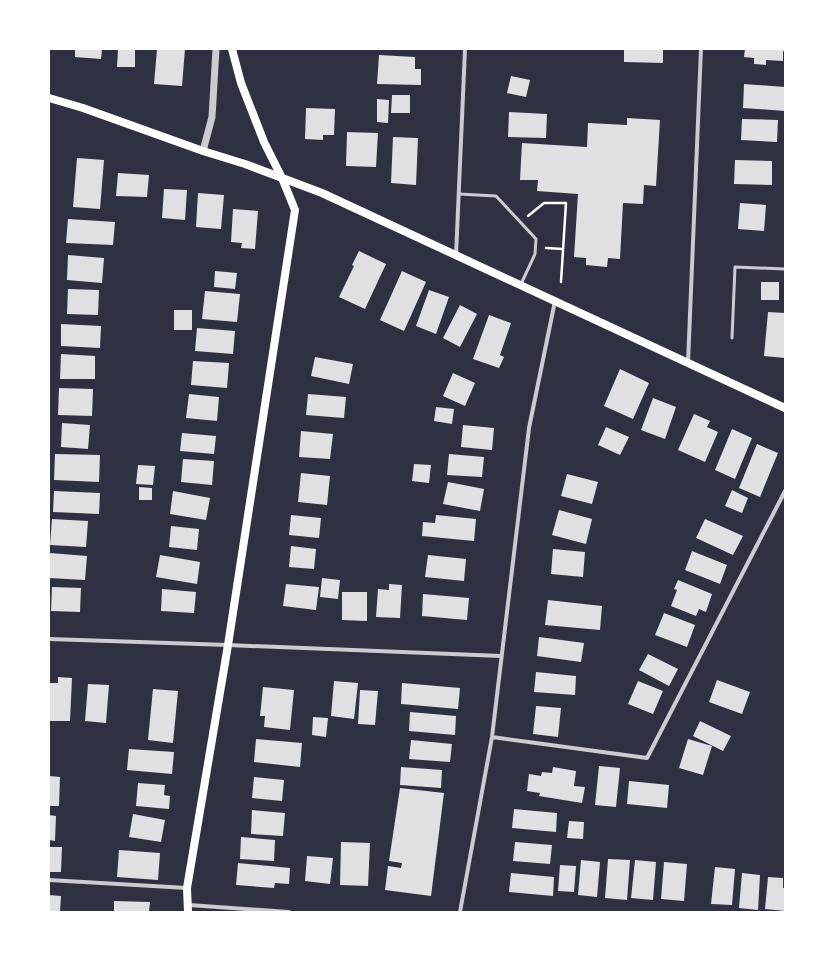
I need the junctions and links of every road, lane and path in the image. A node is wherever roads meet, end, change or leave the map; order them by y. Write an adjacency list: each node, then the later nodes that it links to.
1 (216, 49): 6 (street)
2 (232, 49): 7 (main road)
3 (465, 49): 8 (street)
4 (701, 49): 18 (street)
5 (49, 98): 6 (main road)
6 (203, 151): 7 (main road)
7 (282, 178): 12 (main road); 22 (main road)
8 (459, 194): 9 (lane); 12 (street)
9 (521, 222): 10 (lane); 11 (path)
10 (535, 247): 11 (path); 15 (lane)
11 (563, 249): 14 (path)
12 (456, 256): 15 (main road)
13 (785, 269): 17 (lane)
14 (561, 282)
15 (521, 285): 16 (main road)
16 (555, 301): 18 (main road); 23 (street)
17 (732, 338)
18 (688, 364): 19 (main road)
19 (785, 408)
20 (785, 491): 24 (street)
21 (49, 639): 22 (street)
22 (228, 645): 23 (street); 26 (main road)
23 (501, 656): 24 (street)
24 (492, 737): 29 (street)
25 (49, 880): 26 (street)
26 (187, 888): 27 (main road)
27 (188, 908): 28 (street)
28 (289, 912)
29 (460, 912)

